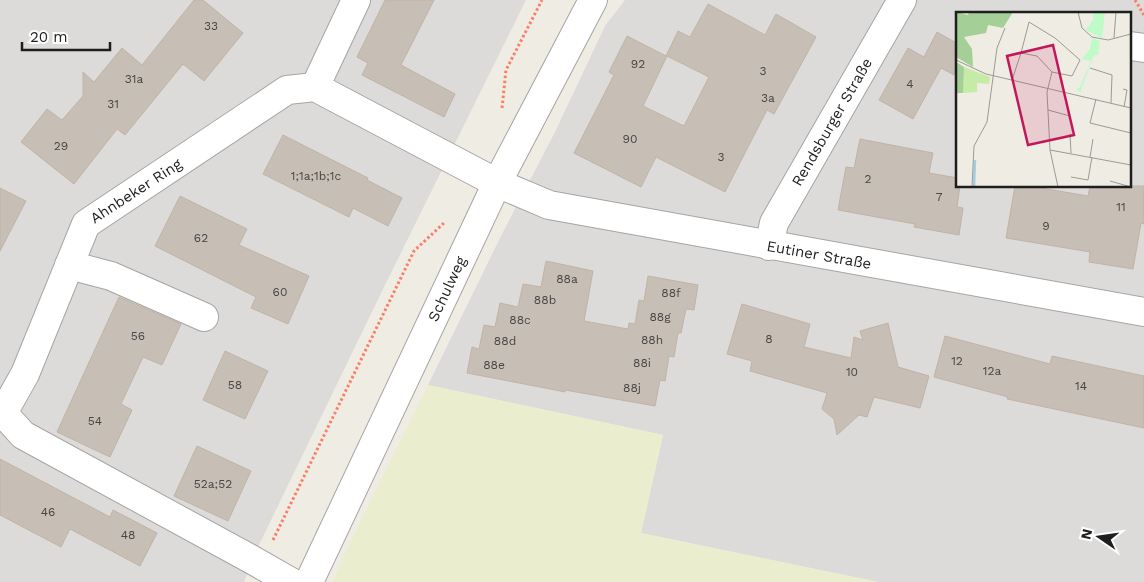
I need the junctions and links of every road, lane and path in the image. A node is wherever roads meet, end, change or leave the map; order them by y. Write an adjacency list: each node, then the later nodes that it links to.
1 (356, 0): 7 (street)
2 (542, 0): 8 (path)
3 (593, 0): 9 (street, Schulweg)
4 (902, 0): 11 (street, Rendsburger Straße)
5 (1135, 0): 6 (path)
6 (1144, 15)
7 (315, 87): 9 (street); 12 (street, Ahnbeker Ring)
8 (502, 108)
9 (497, 183): 11 (street, Eutiner Straße); 18 (street, Schulweg)
10 (450, 218): 16 (path)
11 (769, 246): 13 (street, Eutiner Straße)
12 (69, 265): 14 (street); 15 (street, Ahnbeker Ring)
13 (1144, 312)
14 (204, 317)
15 (1, 412): 16 (street)
16 (260, 565): 17 (street)
17 (291, 582)
18 (309, 582)

